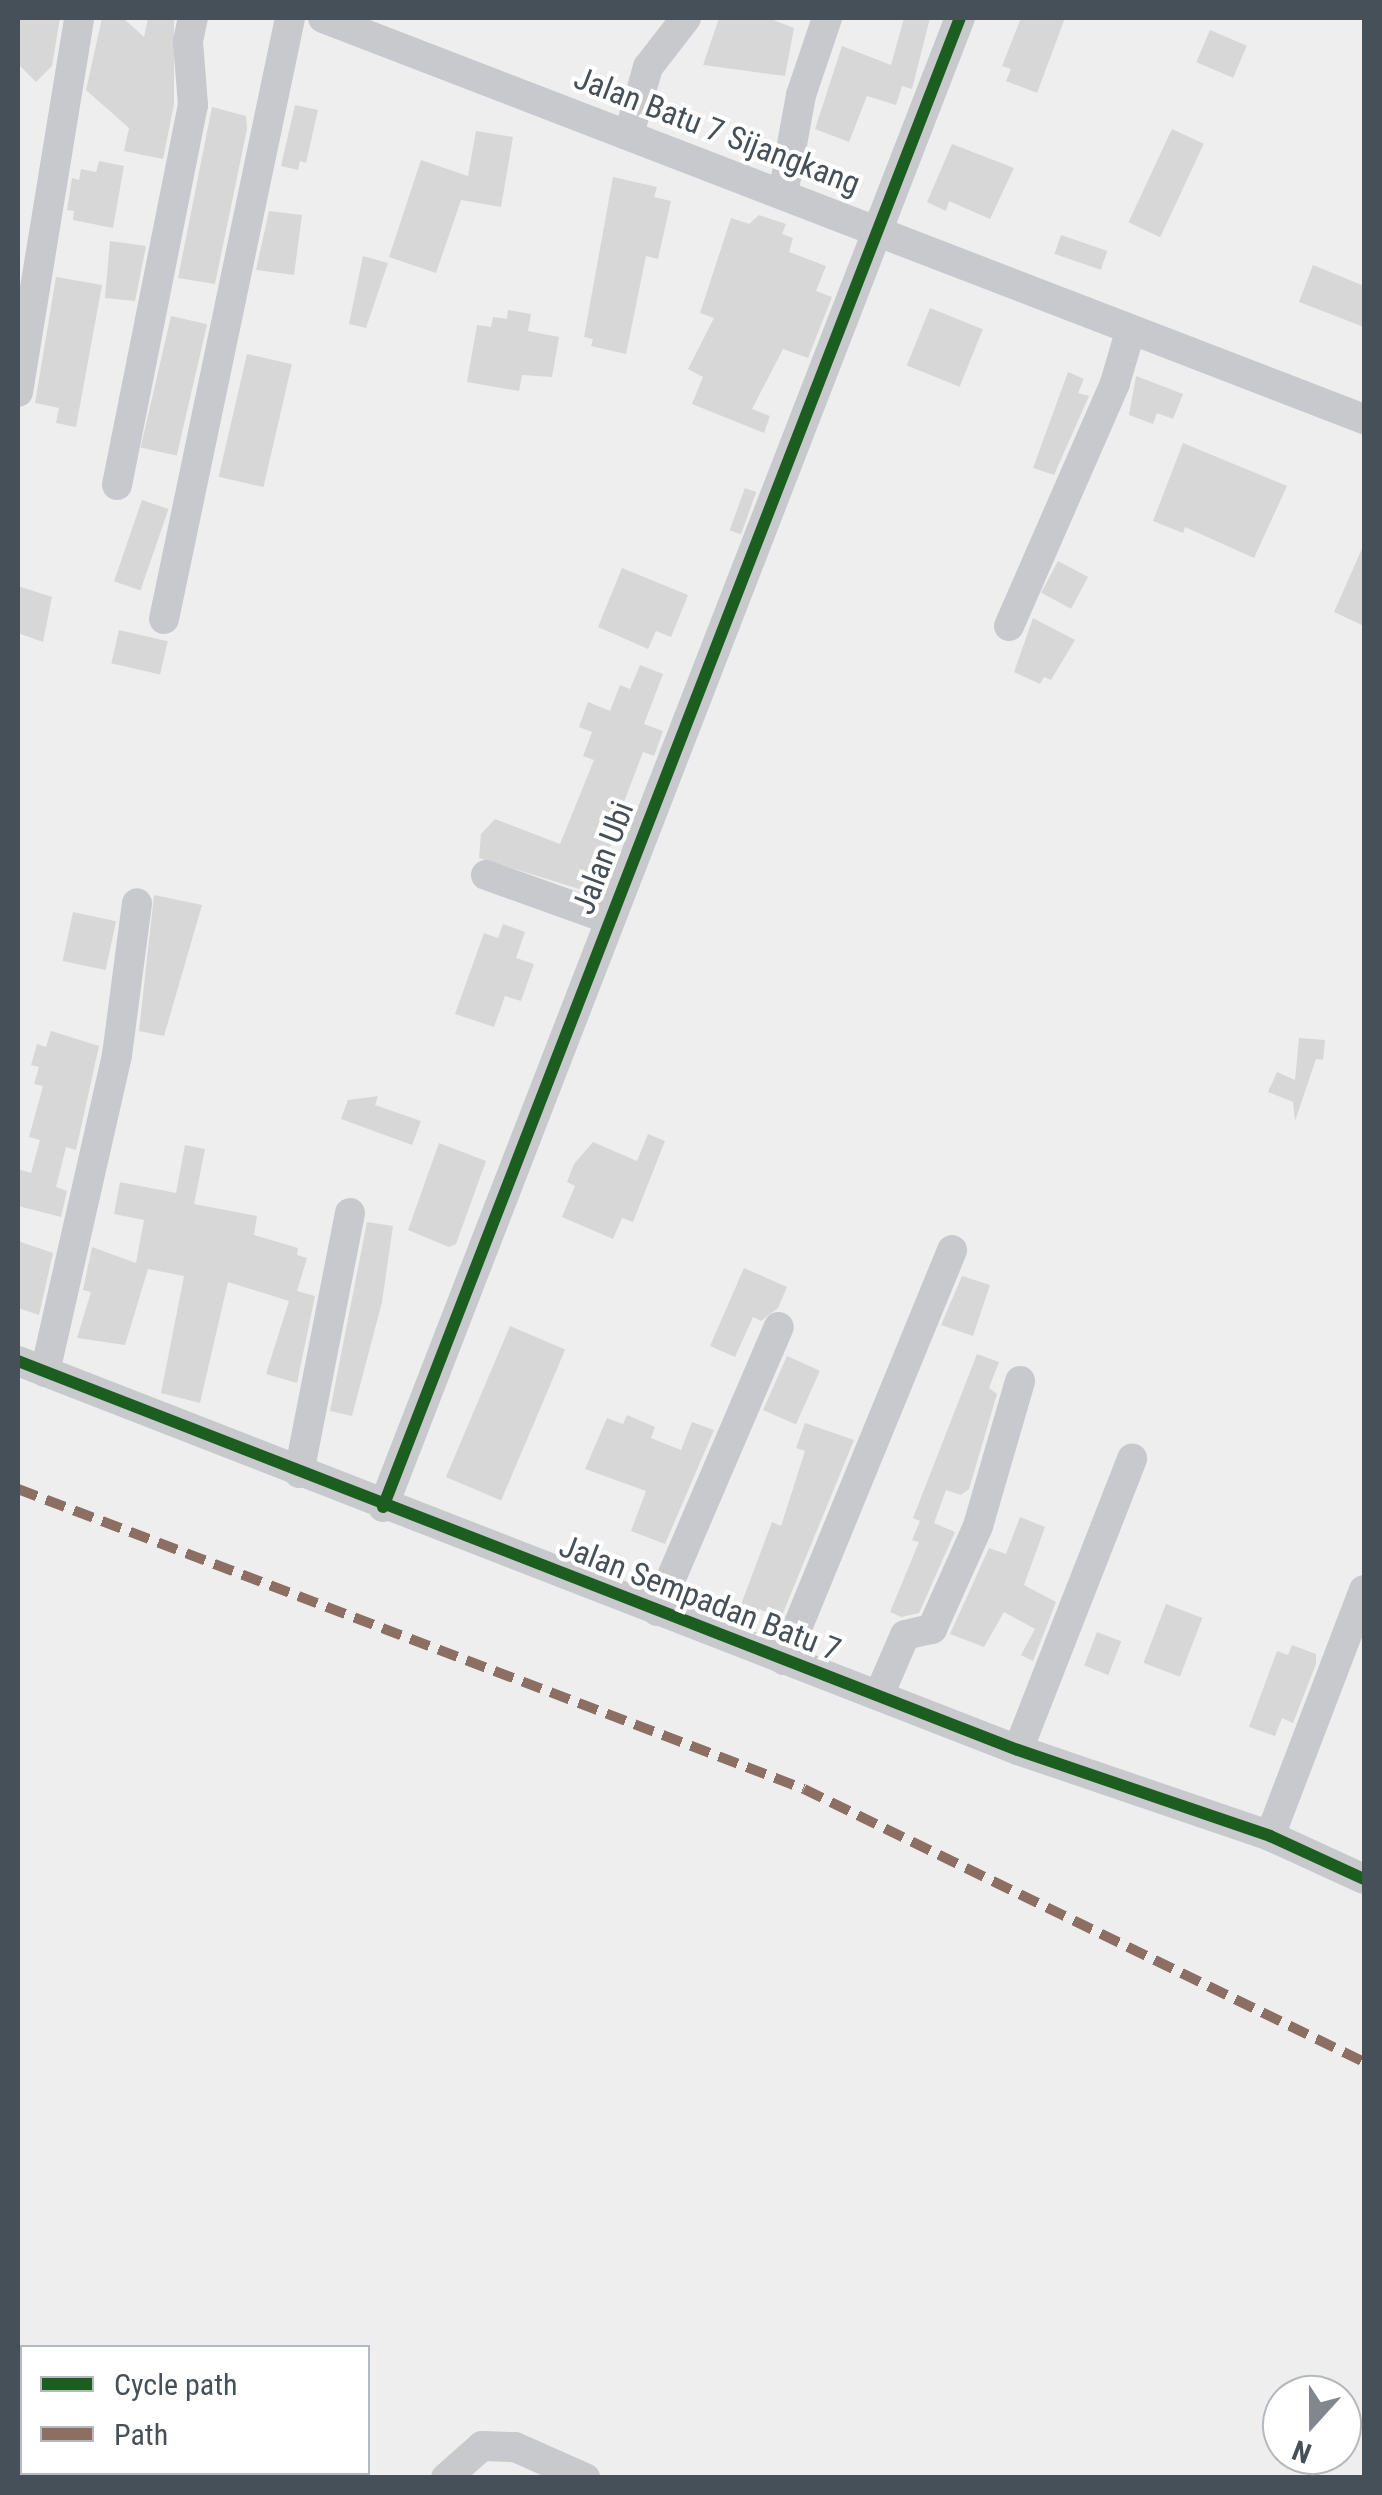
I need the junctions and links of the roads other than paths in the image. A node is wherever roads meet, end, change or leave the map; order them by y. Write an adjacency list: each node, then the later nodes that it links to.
1 (79, 18): 13 (street)
2 (193, 18): 15 (street)
3 (290, 18): 16 (street)
4 (322, 18): 8 (street, Jalan Batu 7 Sijangkang)
5 (686, 18): 9 (street)
6 (828, 18): 10 (street)
7 (960, 18): 11 (street, Jalan Ubi)
8 (358, 24): 9 (street, Jalan Batu 7 Sijangkang)
9 (628, 134): 10 (street, Jalan Batu 7 Sijangkang)
10 (783, 194): 11 (street, Jalan Batu 7 Sijangkang)
11 (876, 230): 12 (street, Jalan Batu 7 Sijangkang); 20 (street, Jalan Ubi)
12 (1130, 332): 14 (street, Jalan Batu 7 Sijangkang); 17 (street)
13 (18, 392)
14 (1364, 419)
15 (117, 484)
16 (164, 620)
17 (1009, 626)
18 (486, 875): 20 (street)
19 (138, 903): 24 (street)
20 (609, 919): 28 (street, Jalan Ubi)
21 (350, 1213): 27 (street)
22 (952, 1250): 31 (street)
23 (779, 1327): 30 (street)
24 (31, 1367): 27 (street, Jalan Sempadan Batu 7)
25 (1020, 1381): 32 (street)
26 (1132, 1459): 33 (street)
27 (299, 1473): 28 (street, Jalan Sempadan Batu 7)
28 (383, 1507): 30 (street, Jalan Sempadan Batu 7)
29 (1364, 1590): 34 (street)
30 (658, 1611): 31 (street, Jalan Sempadan Batu 7)
31 (784, 1660): 32 (street, Jalan Sempadan Batu 7)
32 (879, 1696): 33 (street, Jalan Sempadan Batu 7)
33 (1018, 1750): 34 (street, Jalan Sempadan Batu 7)
34 (1270, 1836): 35 (street, Jalan Sempadan Batu 7)
35 (1364, 1879)
36 (446, 2478): 37 (street)
37 (585, 2478)

